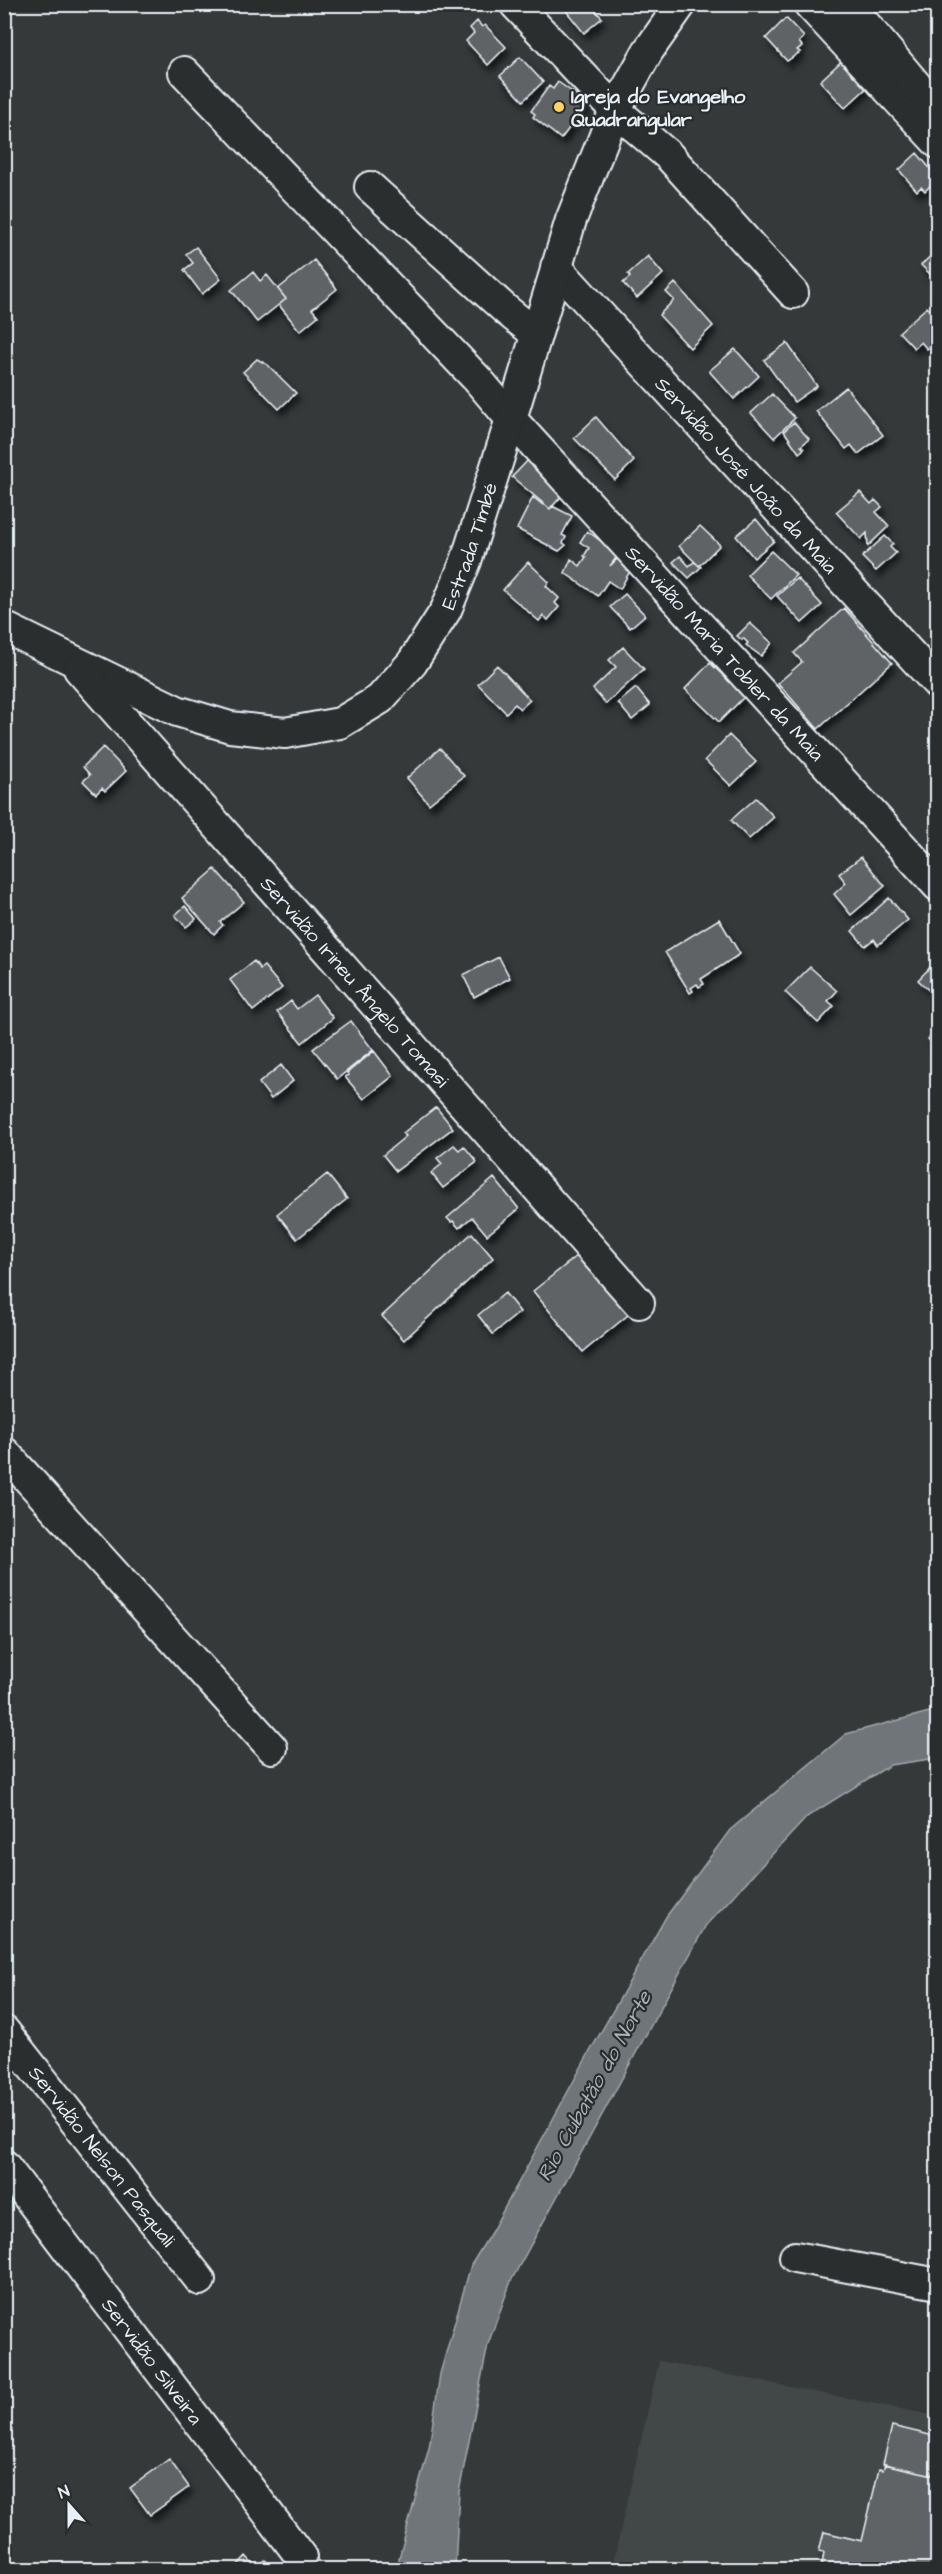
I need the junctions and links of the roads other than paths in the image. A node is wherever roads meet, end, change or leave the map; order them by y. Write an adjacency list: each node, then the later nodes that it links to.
1 (515, 4): 6 (street)
2 (681, 4): 6 (street, Estrada Timbé)
3 (808, 4): 8 (street)
4 (848, 4): 7 (street)
5 (184, 72): 13 (street, Servidão Maria Tobler da Maia)
6 (615, 110): 10 (street, Estrada Timbé); 11 (street)
7 (938, 111)
8 (938, 144)
9 (370, 187): 12 (street)
10 (556, 267): 12 (street, Estrada Timbé); 16 (street, Servidão José João da Maia)
11 (793, 293)
12 (536, 334): 13 (street, Estrada Timbé)
13 (511, 419): 15 (street, Estrada Timbé); 17 (street, Servidão Maria Tobler da Maia)
14 (4, 627): 15 (street, Estrada Timbé)
15 (71, 659): 18 (street, Servidão Irineu Ângelo Tomasi)
16 (938, 684)
17 (938, 886)
18 (639, 1303)
19 (4, 1452): 20 (street)
20 (273, 1748)
21 (4, 2031): 24 (street, Servidão Nelson Pasquali)
22 (4, 2164): 26 (street, Servidão Silveira)
23 (795, 2257): 25 (street)
24 (200, 2280)
25 (938, 2284)
26 (301, 2557)

